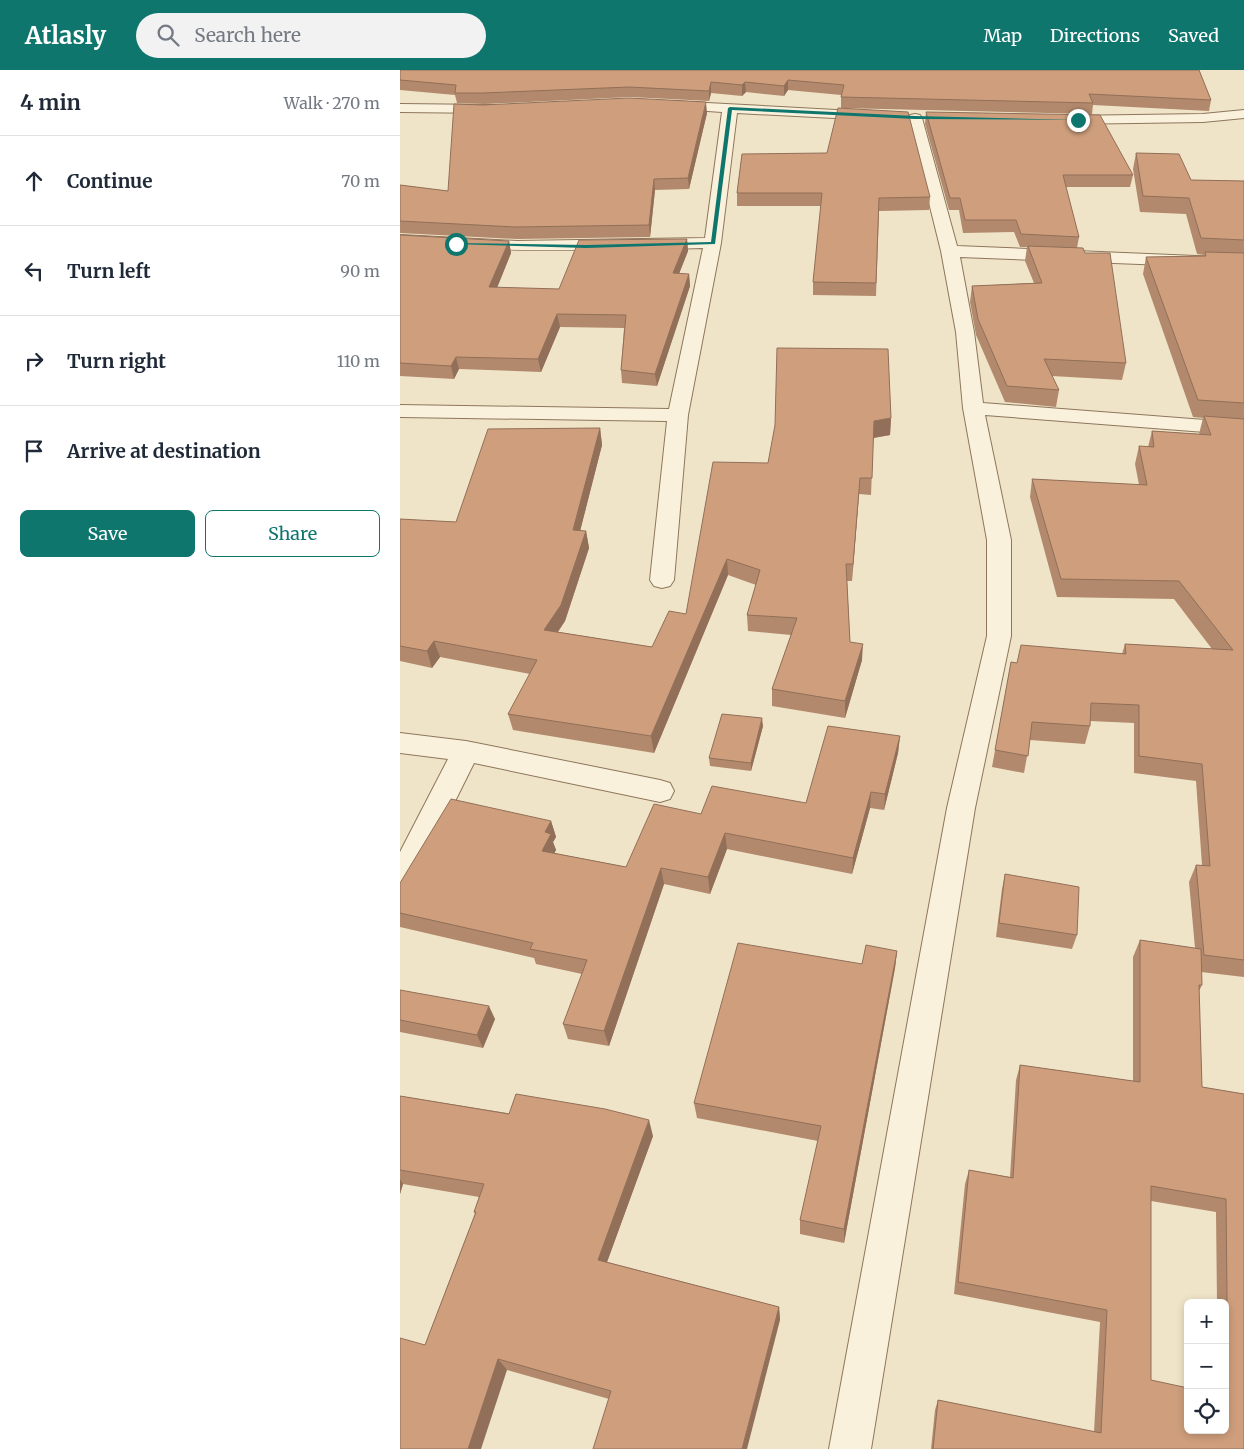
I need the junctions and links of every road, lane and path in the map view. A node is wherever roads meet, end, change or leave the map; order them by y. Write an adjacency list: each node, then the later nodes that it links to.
1 (657, 104): 3 (street)
2 (400, 108): 4 (street)
3 (730, 108): 6 (street); 10 (street)
4 (504, 109)
5 (1244, 114): 8 (street)
6 (886, 116)
7 (934, 118): 11 (street)
8 (1049, 120)
9 (400, 240): 10 (street)
10 (714, 243): 15 (street)
11 (950, 251): 12 (street); 13 (street)
12 (1244, 263)
13 (973, 408): 16 (street); 22 (street)
14 (400, 411): 15 (street)
15 (678, 415): 17 (street)
16 (1244, 429)
17 (662, 580)
18 (400, 742): 19 (street)
19 (466, 751): 20 (street); 21 (street)
20 (660, 791)
21 (400, 881)
22 (850, 1449)

